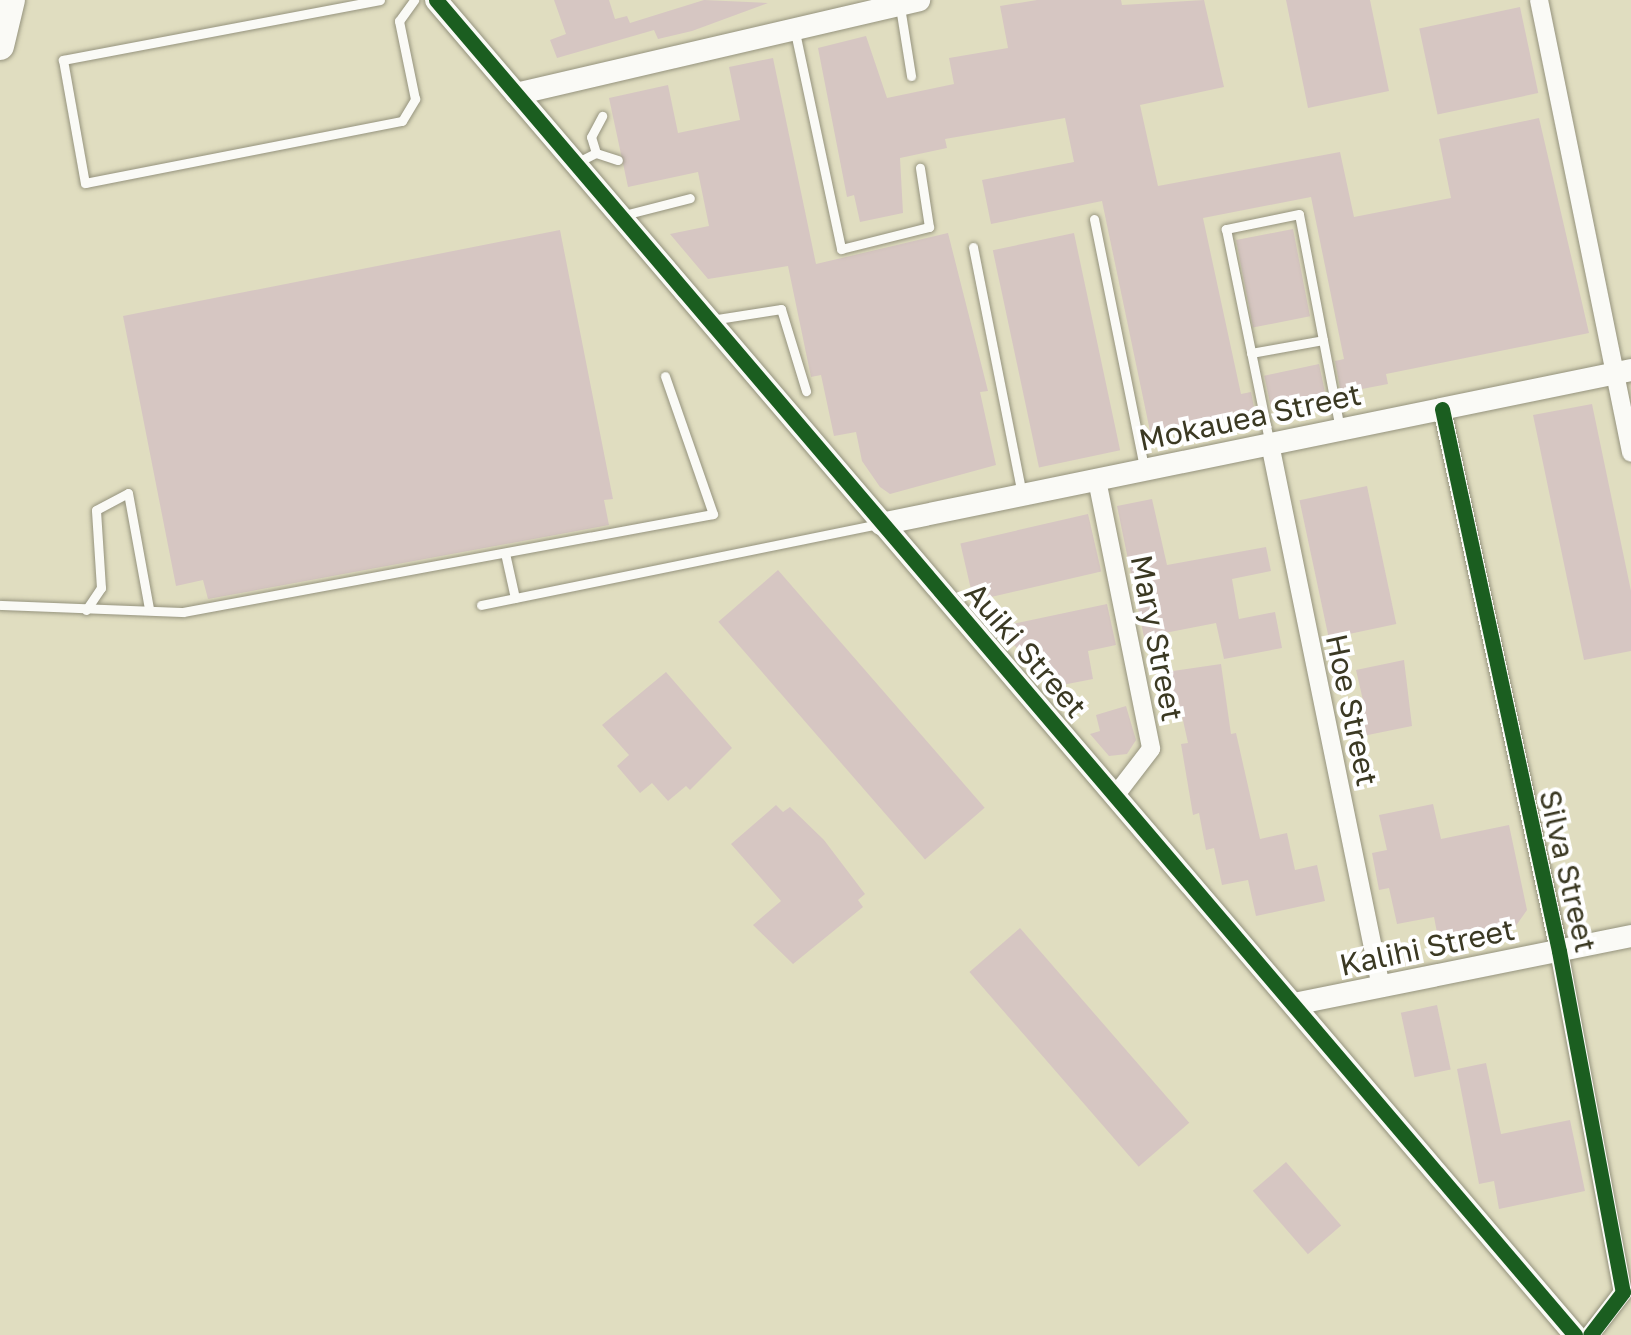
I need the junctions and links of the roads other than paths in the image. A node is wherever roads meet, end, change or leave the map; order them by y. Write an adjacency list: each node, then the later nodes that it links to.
1 (11, 0): 8 (main road)
2 (380, 0): 3 (lane)
3 (414, 0)
4 (436, 0): 10 (street, Auiki Street)
5 (1539, 0): 23 (street)
6 (906, 2): 7 (street); 9 (lane)
7 (794, 29): 10 (street); 15 (lane)
8 (0, 46)
9 (912, 76)
10 (516, 94): 14 (street, Auiki Street)
11 (602, 116): 12 (lane)
12 (596, 153): 13 (lane); 14 (lane)
13 (618, 160)
14 (574, 164): 17 (street, Auiki Street)
15 (920, 168)
16 (690, 198): 17 (lane)
17 (617, 217): 20 (street, Auiki Street)
18 (1094, 219): 30 (lane)
19 (973, 246): 32 (lane)
20 (704, 321): 25 (lane); 33 (street, Auiki Street)
21 (1323, 340): 22 (lane); 22 (lane); 27 (lane)
22 (1251, 353): 28 (lane)
23 (1623, 371): 26 (street, Mokauea Street); 29 (street)
24 (665, 376): 34 (lane)
25 (806, 391)
26 (1442, 409): 27 (street, Mokauea Street); 42 (street, Silva Street)
27 (1340, 429): 28 (street, Mokauea Street)
28 (1270, 444): 30 (street, Mokauea Street); 43 (street, Hoe Street)
29 (1631, 453)
30 (1145, 470): 31 (street, Mokauea Street)
31 (1097, 480): 32 (street, Mokauea Street); 40 (street, Mary Street)
32 (1023, 495): 33 (street, Mokauea Street)
33 (881, 524): 35 (lane); 40 (street, Auiki Street)
34 (505, 554): 35 (lane); 38 (lane)
35 (515, 598): 37 (lane)
36 (0, 605): 39 (lane)
37 (481, 605)
38 (149, 608): 39 (lane); 39 (lane)
39 (86, 610)
40 (1115, 796): 44 (street, Auiki Street)
41 (1631, 936): 42 (street, Kalihi Street)
42 (1559, 950): 43 (street, Kalihi Street); 46 (street, Silva Street)
43 (1382, 987): 44 (street, Kalihi Street)
44 (1294, 1004): 45 (street, Auiki Street)
45 (1575, 1335)
46 (1590, 1335)

